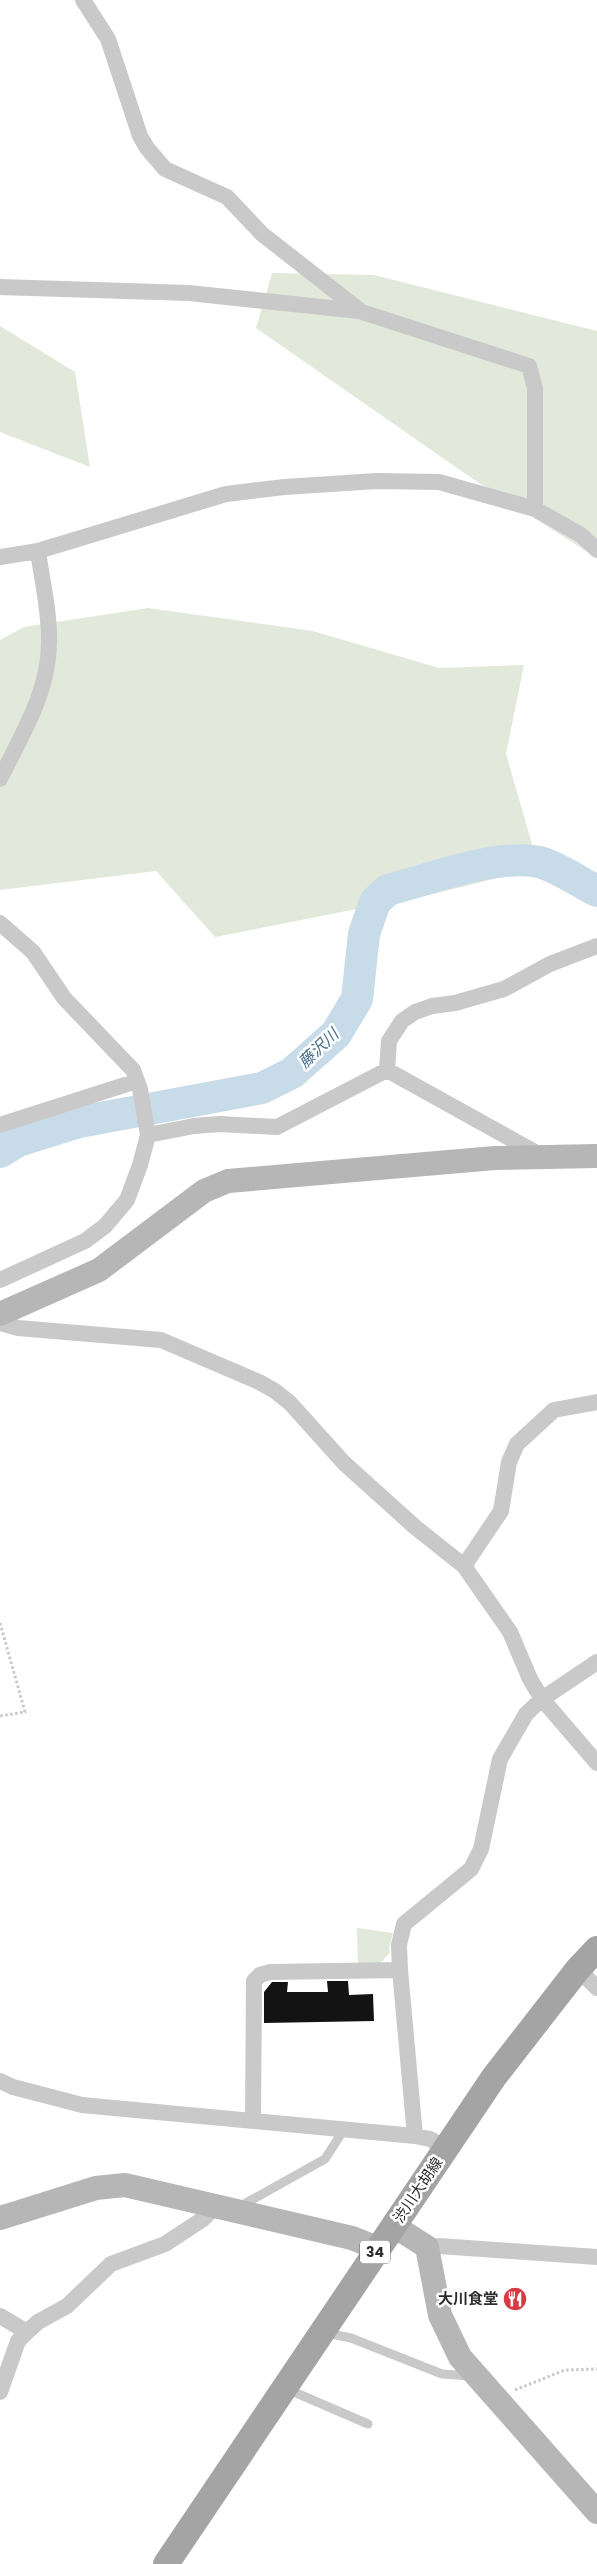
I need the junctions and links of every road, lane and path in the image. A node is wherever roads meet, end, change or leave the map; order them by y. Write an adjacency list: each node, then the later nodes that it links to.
1 (83, 0): 3 (street)
2 (0, 287): 3 (street)
3 (360, 311): 4 (street)
4 (534, 509): 5 (street); 6 (street)
5 (597, 550)
6 (38, 551): 7 (street); 9 (street)
7 (0, 557)
8 (0, 744): 9 (street)
9 (17, 744): 10 (street)
10 (0, 779)
11 (4, 933): 14 (street)
12 (597, 946): 13 (street)
13 (387, 1070): 16 (street); 18 (street)
14 (138, 1085): 15 (street); 16 (street)
15 (0, 1124)
16 (148, 1132): 19 (street)
17 (597, 1156): 18 (street)
18 (544, 1157): 20 (street)
19 (0, 1280)
20 (0, 1314)
21 (0, 1323): 23 (street)
22 (597, 1402): 23 (street)
23 (464, 1566): 26 (street)
24 (0, 1623): 27 (path)
25 (597, 1662): 26 (street)
26 (542, 1699): 28 (street); 31 (street)
27 (0, 1716)
28 (597, 1764)
29 (597, 1949): 30 (main road, 渋川大胡線 / 34)
30 (578, 1969): 32 (street); 37 (main road, 渋川大胡線 / 34)
31 (400, 1970): 34 (street); 36 (street)
32 (597, 1988)
33 (0, 2081): 34 (street)
34 (253, 2121): 35 (street)
35 (343, 2131): 36 (street); 38 (lane)
36 (415, 2136): 37 (street)
37 (446, 2148): 40 (main road, 渋川大胡線 / 34)
38 (227, 2209): 39 (street); 41 (street); 45 (street)
39 (0, 2218)
40 (394, 2226): 41 (main road, 渋川大胡線 / 34); 42 (street)
41 (377, 2248): 46 (main road, 渋川大胡線 / 34)
42 (426, 2248): 43 (street); 48 (street)
43 (597, 2257)
44 (0, 2316): 45 (street)
45 (27, 2332): 50 (street)
46 (321, 2332): 48 (lane); 49 (main road, 渋川大胡線 / 34)
47 (597, 2368): 51 (path)
48 (475, 2376): 51 (street)
49 (285, 2388): 52 (lane); 54 (main road, 渋川大胡線 / 34)
50 (0, 2392)
51 (496, 2398): 53 (street)
52 (368, 2424)
53 (597, 2512)
54 (166, 2564)

